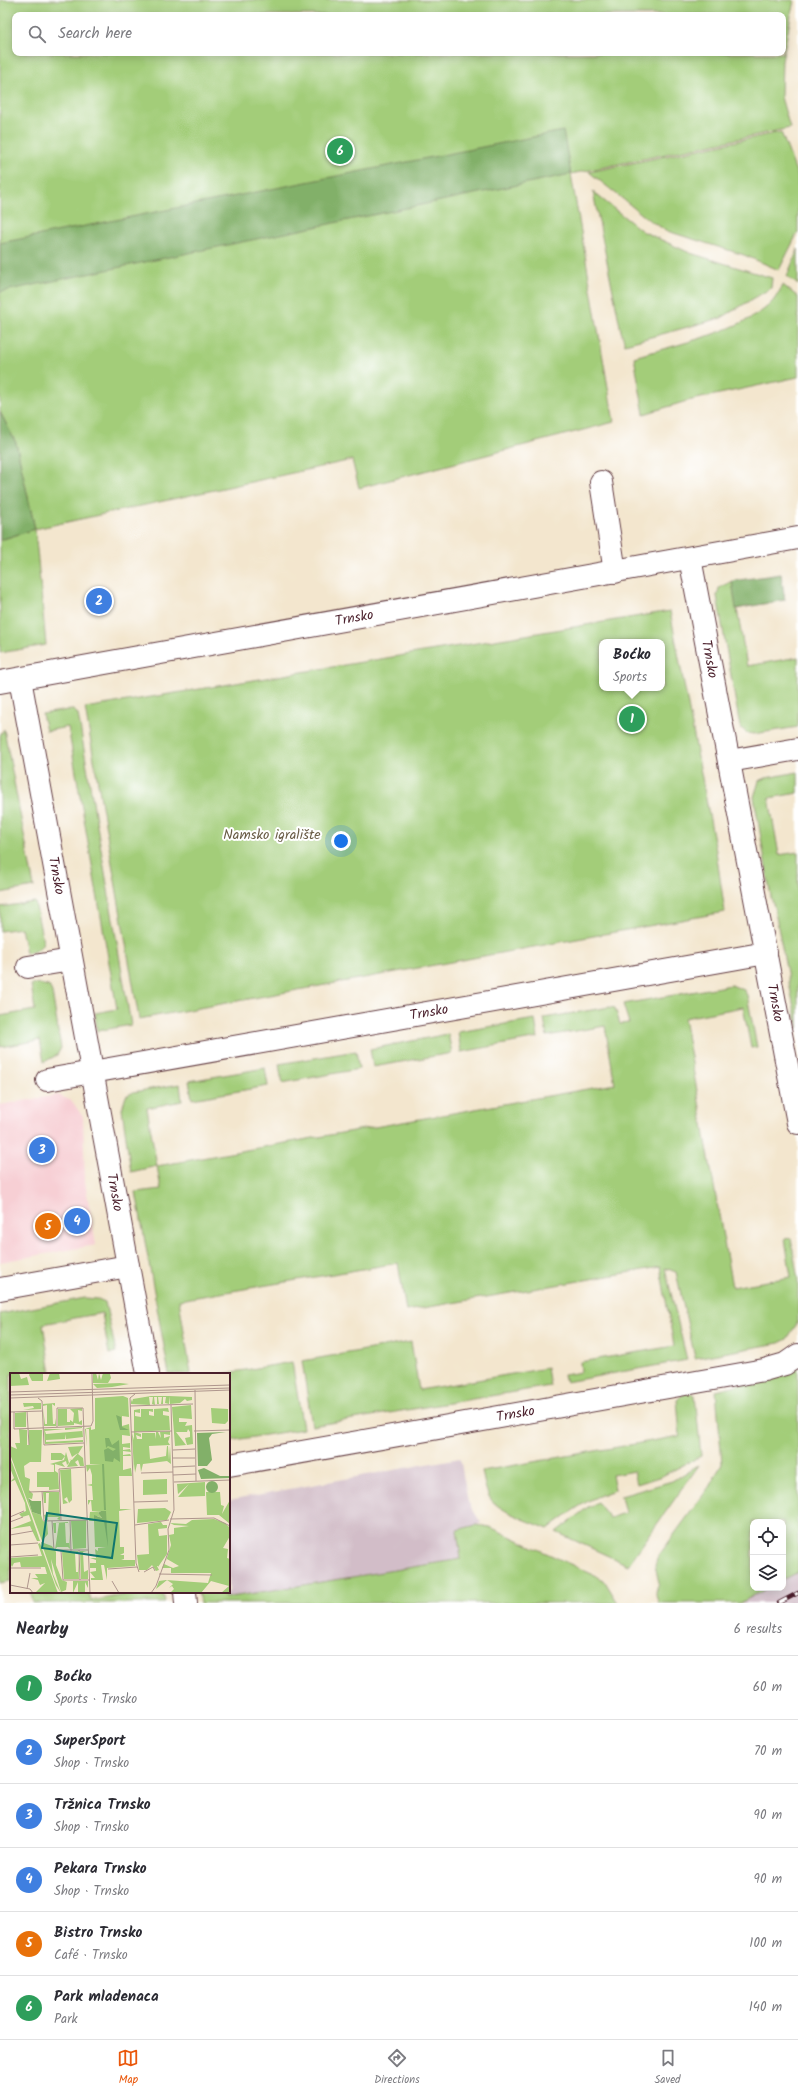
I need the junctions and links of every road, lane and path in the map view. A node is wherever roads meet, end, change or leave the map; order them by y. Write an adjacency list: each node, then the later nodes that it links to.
1 (601, 482): 4 (street)
2 (798, 538): 3 (street, Trnsko)
3 (690, 558): 4 (street, Trnsko); 7 (street, Trnsko)
4 (615, 572): 5 (street, Trnsko)
5 (10, 681): 9 (street, Trnsko)
6 (798, 749): 7 (street)
7 (729, 761): 8 (street, Trnsko)
8 (766, 953): 11 (street, Trnsko); 13 (street, Trnsko)
9 (71, 960): 10 (street); 11 (street, Trnsko)
10 (28, 967)
11 (92, 1072): 12 (street); 14 (street, Trnsko)
12 (47, 1080)
13 (798, 1123)
14 (128, 1266): 15 (street); 17 (street, Trnsko)
15 (0, 1288)
16 (798, 1355): 18 (street, Trnsko)
17 (148, 1373)
18 (230, 1465)
19 (185, 1593): 20 (street)
20 (186, 1603)

